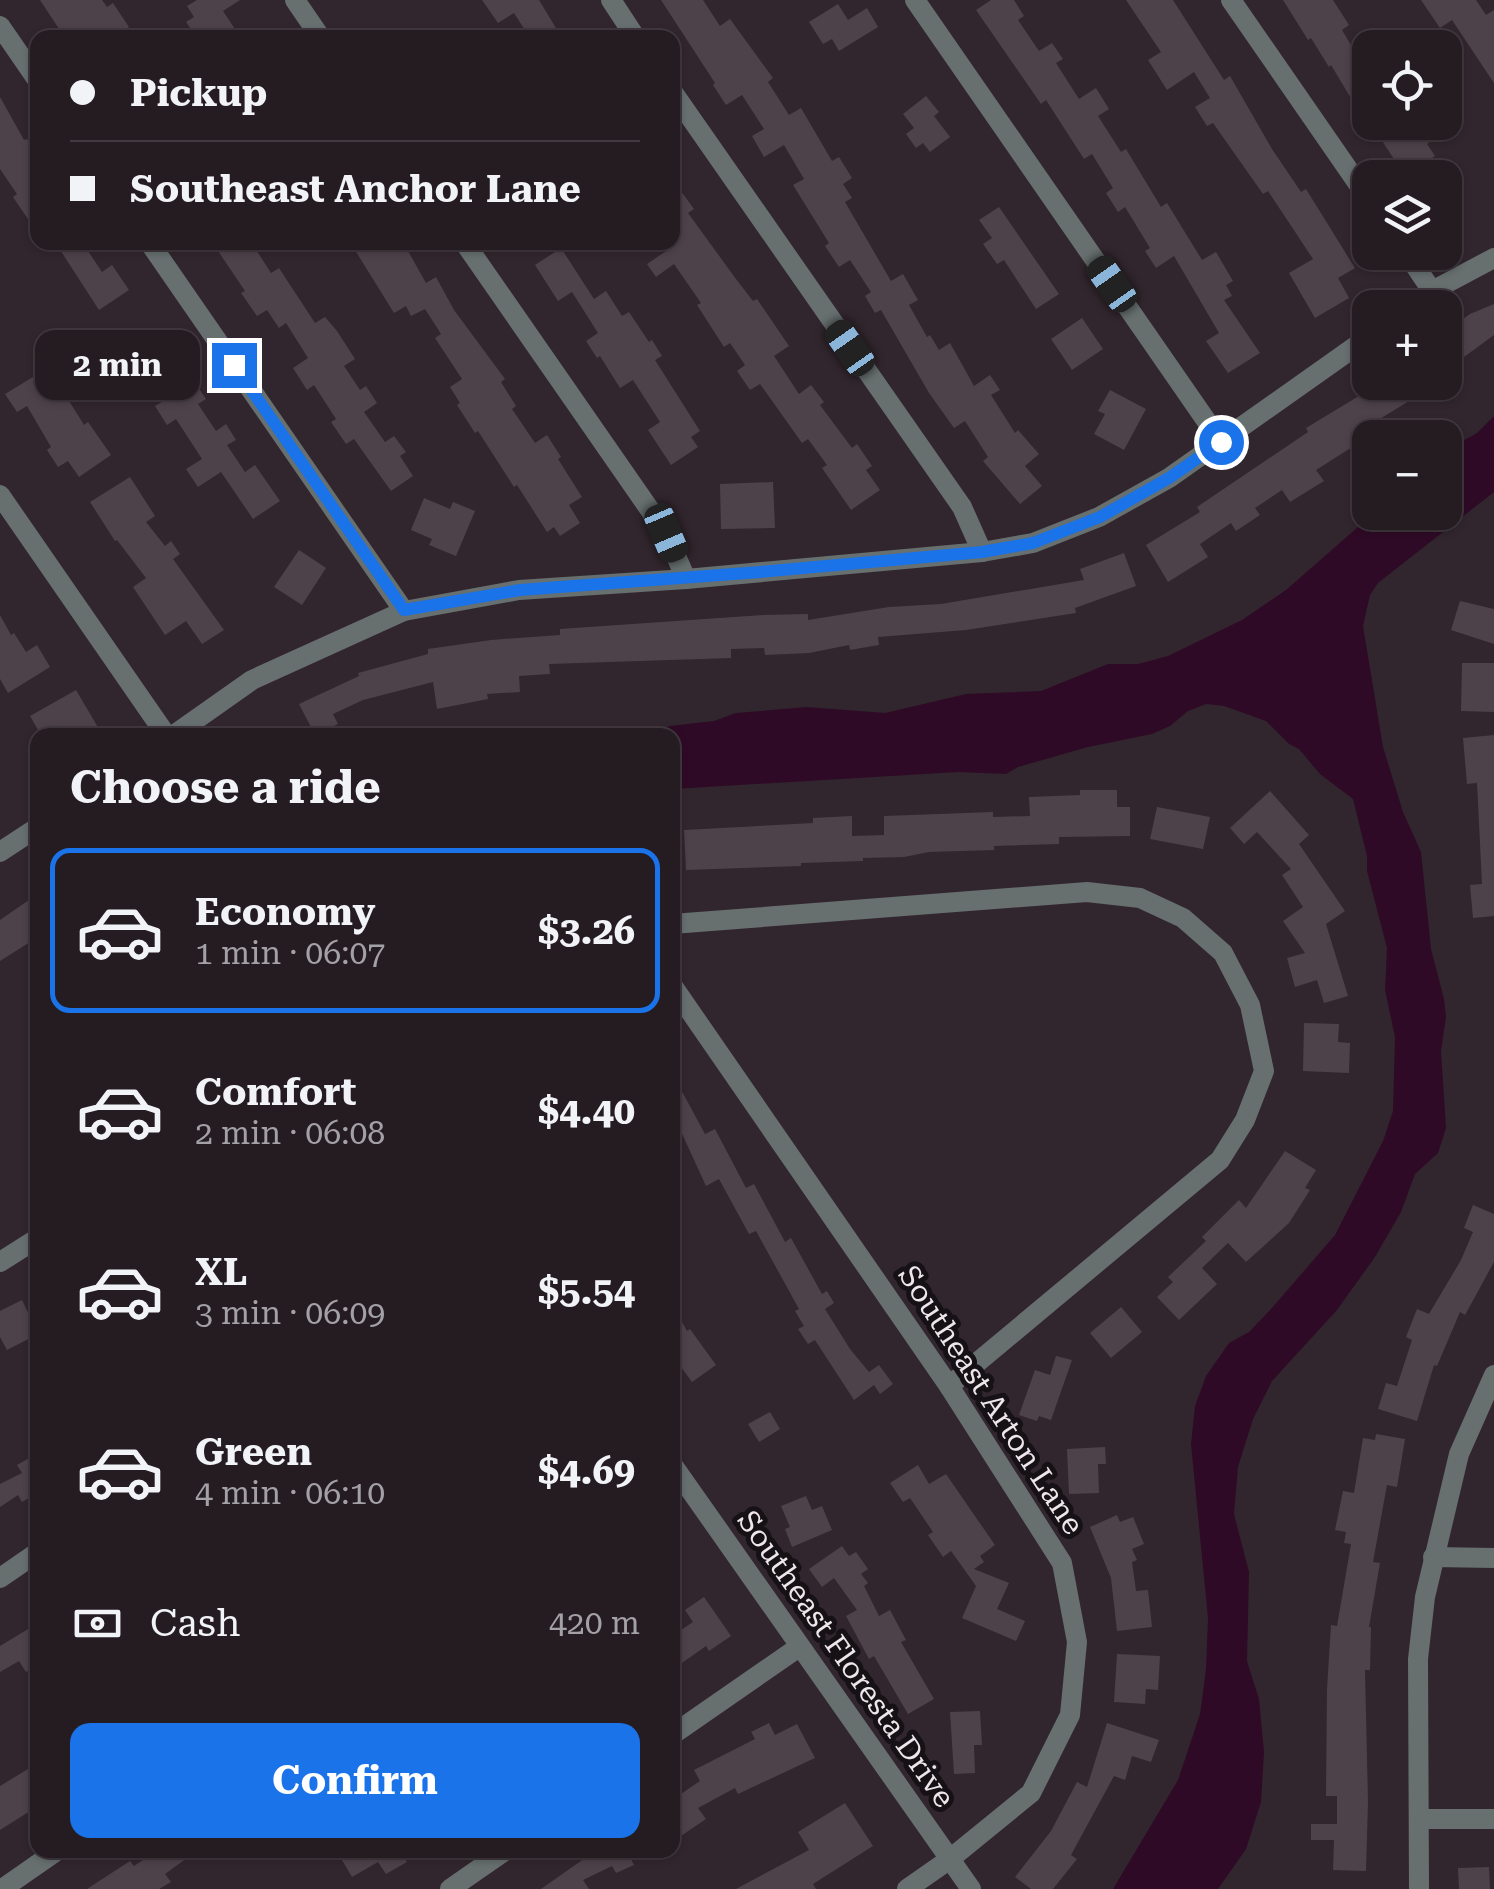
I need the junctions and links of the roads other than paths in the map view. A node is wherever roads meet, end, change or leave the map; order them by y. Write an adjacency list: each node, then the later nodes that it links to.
1 (295, 0): 6 (street)
2 (611, 0): 7 (street)
3 (915, 0): 16 (street)
4 (1231, 0): 10 (street)
5 (0, 26): 8 (street)
6 (316, 30)
7 (631, 30)
8 (30, 69)
9 (680, 103): 18 (street)
10 (1352, 175)
11 (156, 250): 20 (street)
12 (470, 250): 19 (street)
13 (1494, 258): 14 (street)
14 (1434, 290)
15 (1352, 349): 16 (street)
16 (1221, 442): 18 (street)
17 (0, 495): 21 (street)
18 (982, 552): 19 (street)
19 (686, 579): 20 (street)
20 (404, 610): 22 (street)
21 (161, 728)
22 (184, 728)
23 (30, 831): 24 (street)
24 (0, 852)
25 (680, 923): 30 (street)
26 (680, 997): 30 (street, Southeast Arton Lane)
27 (30, 1243): 28 (street)
28 (0, 1262)
29 (1494, 1375): 33 (street)
30 (949, 1386): 42 (street, Southeast Arton Lane)
31 (680, 1476): 36 (street, Southeast Floresta Drive)
32 (30, 1557): 35 (street)
33 (1433, 1557): 34 (street); 38 (street)
34 (1494, 1558)
35 (0, 1578)
36 (799, 1648): 37 (street); 42 (street, Southeast Floresta Drive)
37 (680, 1730)
38 (1419, 1820): 39 (street); 47 (street)
39 (1494, 1820)
40 (47, 1858): 43 (street)
41 (495, 1858): 44 (street)
42 (950, 1859): 45 (street, Southeast Arton Lane); 46 (street, Southeast Floresta Drive)
43 (2, 1889)
44 (450, 1889)
45 (908, 1889)
46 (971, 1889)
47 (1419, 1889)

